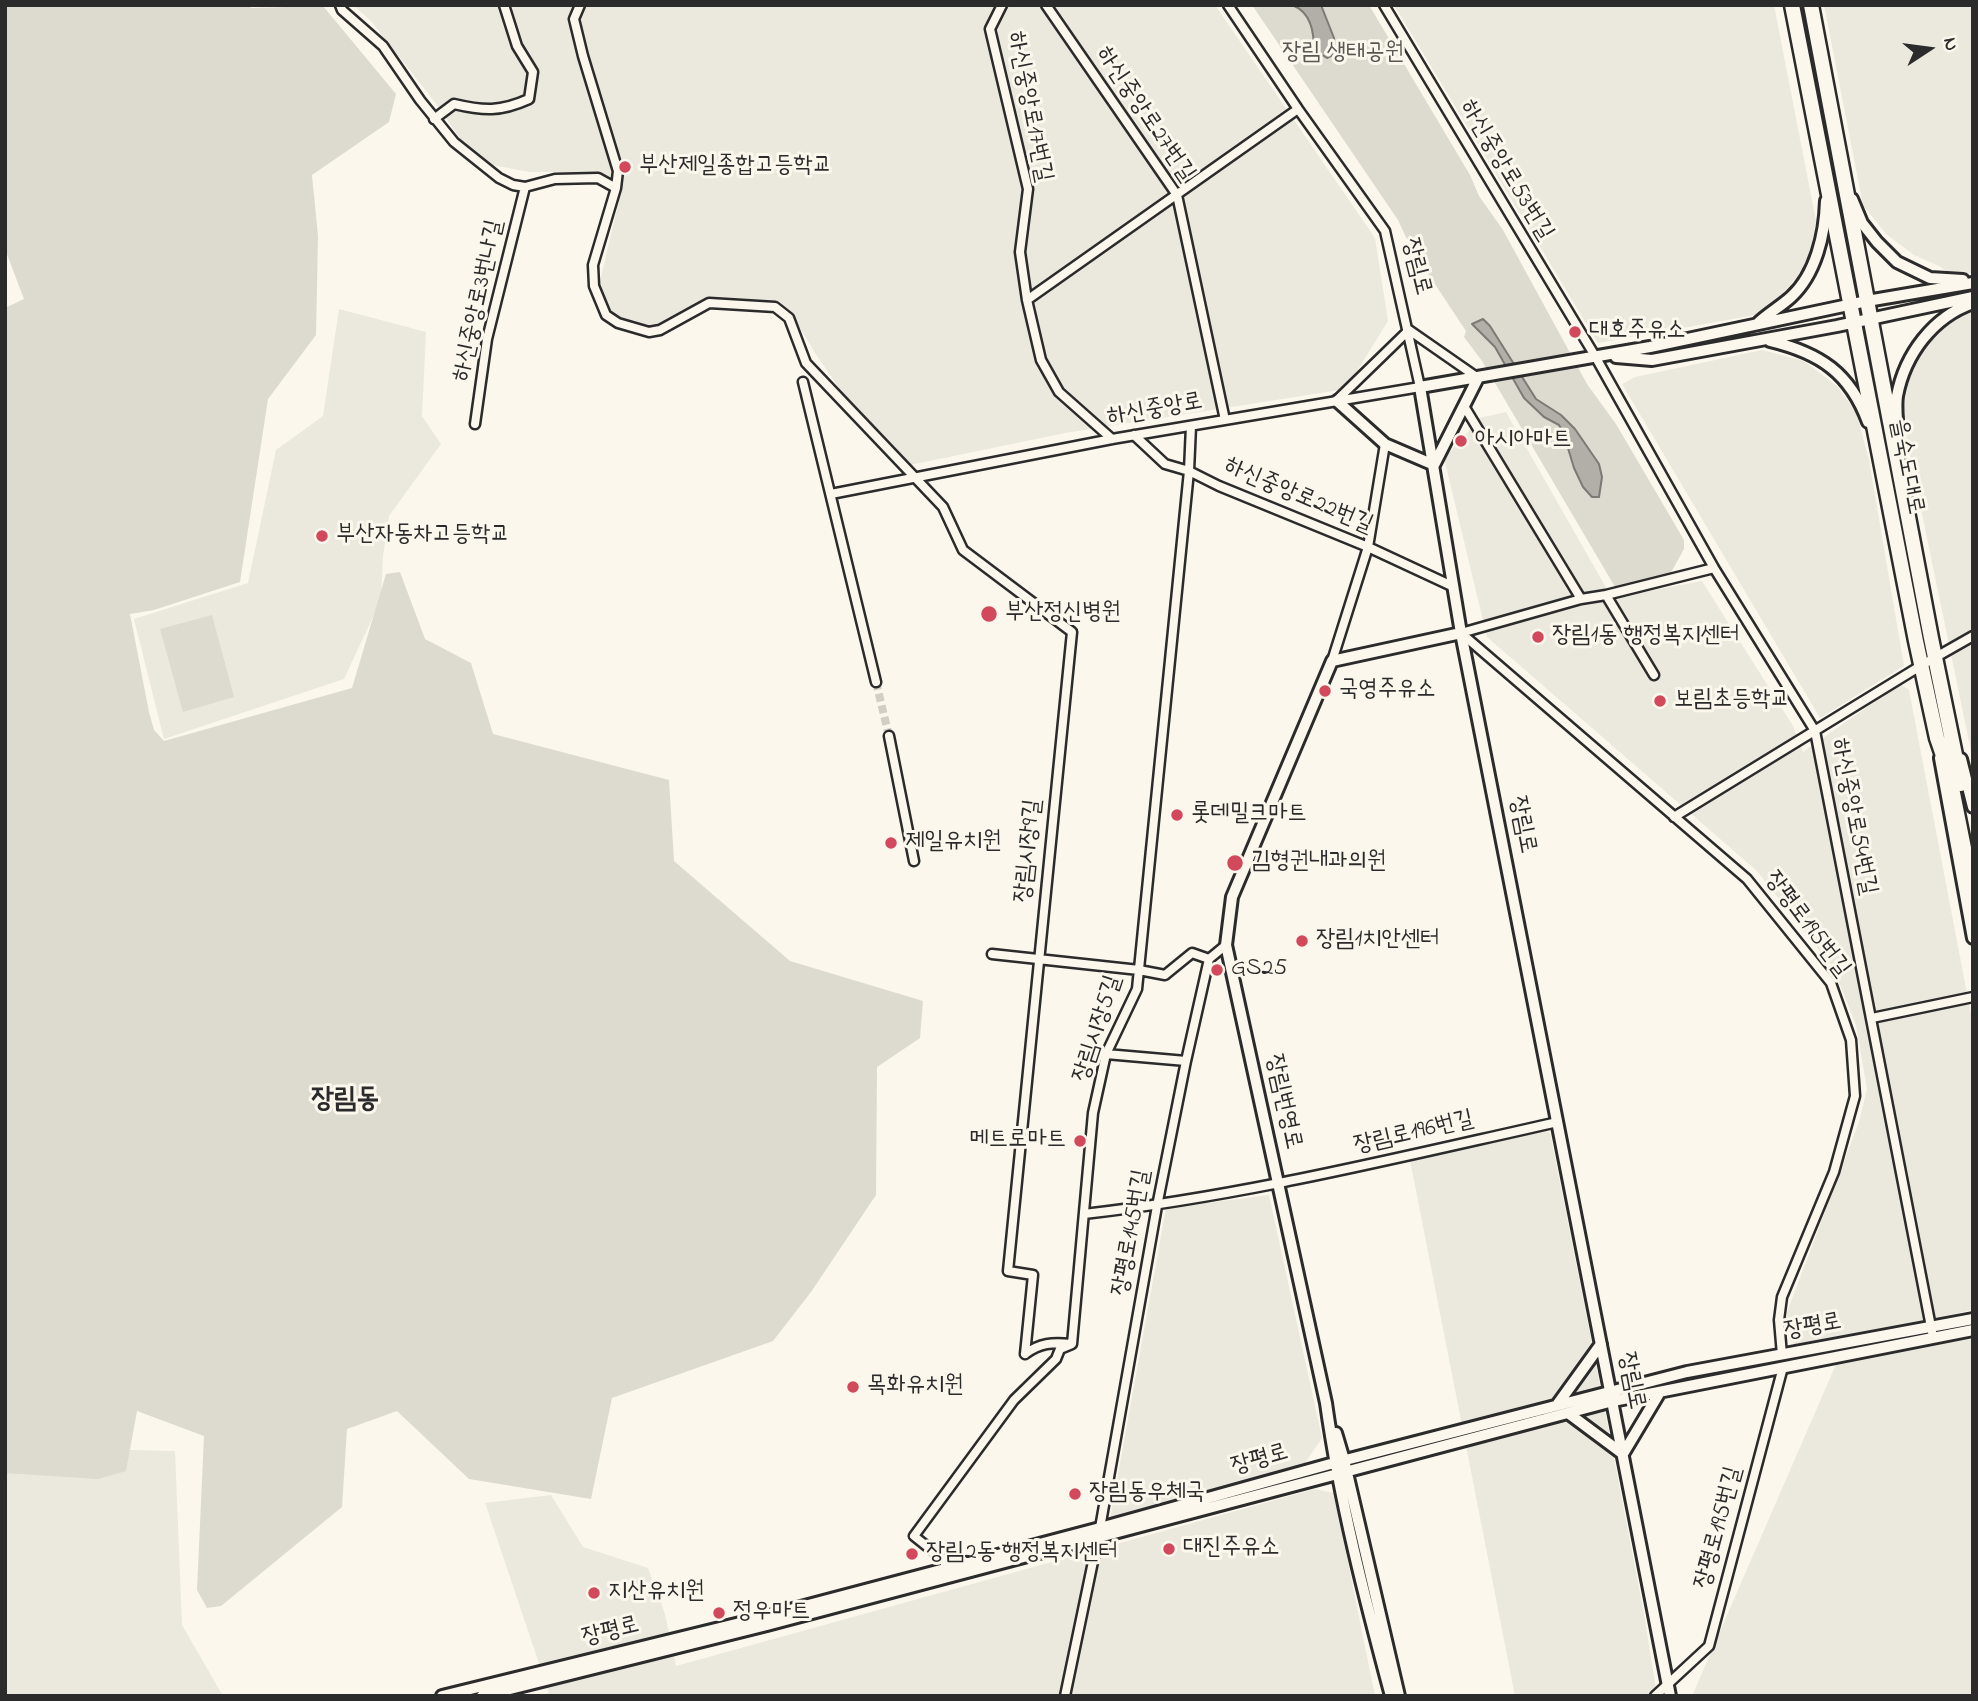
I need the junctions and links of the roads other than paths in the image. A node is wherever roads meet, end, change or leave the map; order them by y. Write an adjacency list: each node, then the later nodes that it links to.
1 (340, 5): 11 (street)
2 (504, 5): 11 (street)
3 (580, 5): 15 (street)
4 (1002, 5): 19 (street, 하신중앙로17번길)
5 (1046, 5): 16 (street, 하신중앙로27번길)
6 (1228, 5): 10 (street, 장림로)
7 (1384, 5): 28 (street, 하신중앙로53번길)
8 (1792, 5): 12 (highway, 을숙도대로)
9 (1811, 5): 13 (highway, 을숙도대로)
10 (1298, 109): 16 (street); 26 (street, 장림로)
11 (434, 119): 14 (street)
12 (1827, 184): 22 (highway, 을숙도대로); 25 (street)
13 (1846, 185): 17 (street); 20 (highway, 을숙도대로)
14 (525, 187): 15 (street); 35 (street, 하신중앙로3번나길)
15 (616, 188): 44 (street)
16 (1177, 195): 19 (street); 34 (street, 하신중앙로27번길)
17 (1973, 282): 20 (street)
18 (1973, 297): 23 (street)
19 (1027, 300): 38 (street, 하신중앙로17번길)
20 (1867, 301): 22 (street); 23 (highway, 을숙도대로)
21 (1973, 303): 41 (street)
22 (1851, 304): 24 (highway, 을숙도대로); 25 (street)
23 (1871, 319): 24 (street); 41 (highway, 을숙도대로)
24 (1854, 322): 27 (street); 40 (highway, 을숙도대로)
25 (1755, 326): 28 (street)
26 (1409, 330): 29 (street); 31 (street, 장림로); 32 (street)
27 (1764, 340): 28 (street); 40 (street)
28 (1592, 357): 29 (street, 하신중앙로); 47 (street, 하신중앙로54번길)
29 (1482, 377): 31 (street, 하신중앙로); 33 (street)
30 (803, 382): 45 (street)
31 (1420, 387): 32 (street, 하신중앙로); 42 (street, 장림로)
32 (1337, 401): 34 (street, 하신중앙로); 39 (street)
33 (1464, 406): 42 (street); 50 (street)
34 (1225, 420): 36 (street, 하신중앙로)
35 (475, 424)
36 (1191, 426): 37 (street, 하신중앙로); 43 (street, 장림시장5길)
37 (1134, 435): 38 (street, 하신중앙로); 43 (street, 하신중앙로22번길)
38 (1112, 439): 44 (street, 하신중앙로)
39 (1385, 444): 42 (street); 46 (street)
40 (1878, 447): 55 (highway, 을숙도대로)
41 (1897, 460): 53 (highway, 을숙도대로)
42 (1434, 465): 48 (street, 장림로)
43 (1189, 471): 46 (street, 하신중앙로22번길); 72 (street, 장림시장5길)
44 (916, 478): 45 (street, 하신중앙로); 70 (street, 장림시장9길)
45 (831, 494): 57 (street)
46 (1368, 547): 48 (street, 하신중앙로22번길); 54 (street)
47 (1714, 568): 49 (street); 58 (street, 하신중앙로54번길)
48 (1454, 587): 51 (street, 장림로)
49 (1606, 595): 50 (street); 56 (street)
50 (1581, 599): 51 (street)
51 (1461, 633): 54 (street); 63 (street, 장평로195번길); 77 (street, 장림로)
52 (1973, 636): 53 (street)
53 (1935, 658): 55 (street); 60 (highway, 을숙도대로)
54 (1332, 661): 68 (street, 장림번영로)
55 (1922, 665): 58 (street); 61 (highway, 을숙도대로)
56 (1654, 675)
57 (876, 682)
58 (1815, 731): 63 (street); 74 (street, 하신중앙로54번길)
59 (889, 736): 65 (street)
60 (1952, 737): 62 (street, 을숙도대로); 64 (highway)
61 (1937, 738): 66 (highway); 67 (street, 을숙도대로)
62 (1973, 807)
63 (1674, 817): 86 (street, 장평로195번길)
64 (1973, 844)
65 (914, 861)
66 (1973, 893)
67 (1973, 938)
68 (1226, 945): 71 (street); 78 (street, 장림번영로)
69 (992, 954): 70 (street)
70 (1038, 959): 72 (street); 84 (street, 장림시장9길)
71 (1209, 959): 72 (street); 76 (street, 장평로145번길)
72 (1139, 970): 75 (street, 장림시장5길)
73 (1973, 997): 74 (street)
74 (1872, 1018): 83 (street, 하신중앙로54번길)
75 (1106, 1054): 76 (street); 80 (street, 장림시장5길)
76 (1186, 1061): 79 (street, 장평로145번길)
77 (1558, 1122): 78 (street, 장림로196번길); 85 (street, 장림로)
78 (1279, 1185): 79 (street, 장림로196번길); 92 (street, 장림번영로)
79 (1157, 1206): 80 (street, 장림로196번길); 93 (street, 장평로145번길)
80 (1084, 1214): 84 (street, 장림시장5길)
81 (1973, 1319): 83 (street, 장평로)
82 (1973, 1330): 83 (street, 장평로)
83 (1933, 1333): 86 (street, 장평로)
84 (1072, 1344): 94 (street)
85 (1601, 1344): 88 (street, 장림로); 89 (street)
86 (1782, 1361): 87 (street, 장평로); 88 (street, 장평로); 96 (street, 장평로195번길)
87 (1660, 1392): 88 (street, 장평로); 91 (street)
88 (1612, 1396): 89 (street, 장평로); 90 (street, 장평로); 91 (street, 장림로)
89 (1557, 1405): 92 (street, 장평로)
90 (1568, 1413): 91 (street); 92 (street, 장평로)
91 (1623, 1454): 96 (street, 장림로)
92 (1341, 1467): 93 (street, 장평로); 100 (street)
93 (1099, 1532): 94 (street, 장평로); 99 (street, 장평로145번길)
94 (946, 1573): 95 (street, 장평로)
95 (529, 1680): 97 (street, 장평로); 98 (street, 장평로)
96 (1668, 1682): 101 (street, 장평로195번길); 102 (street, 장림로)
97 (442, 1696)
98 (482, 1696)
99 (1065, 1696)
100 (1396, 1696)
101 (1655, 1696)
102 (1670, 1696)

